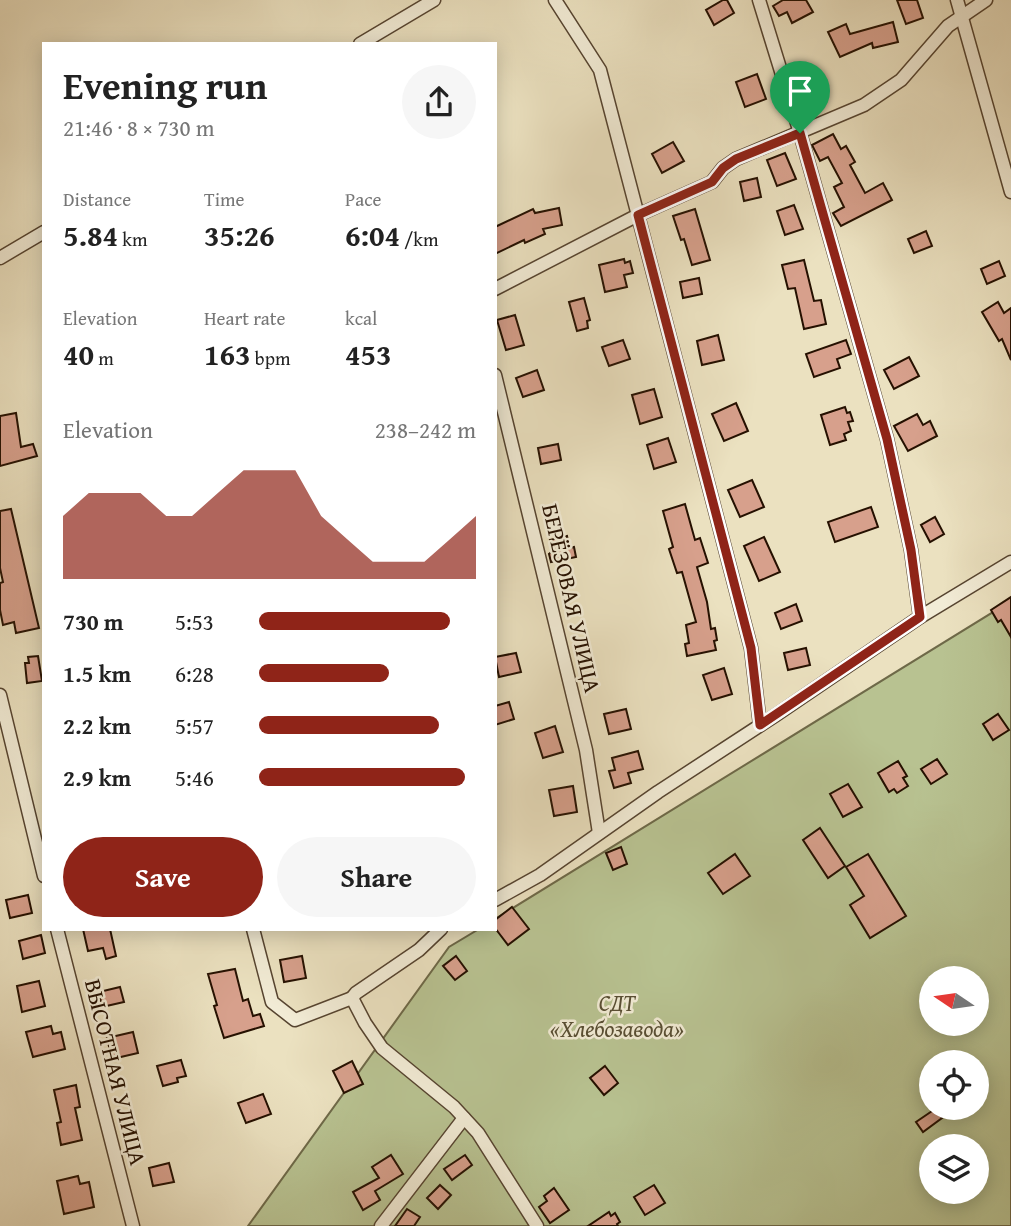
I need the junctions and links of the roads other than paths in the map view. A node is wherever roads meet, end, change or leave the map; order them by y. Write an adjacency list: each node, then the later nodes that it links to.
1 (434, 0): 7 (street)
2 (555, 0): 10 (street)
3 (759, 0): 8 (street)
4 (957, 0): 6 (street)
5 (986, 0): 6 (street)
6 (961, 16): 8 (street); 9 (street)
7 (363, 42)
8 (800, 133): 10 (street); 16 (street)
9 (1011, 192)
10 (638, 215): 13 (street); 18 (street)
11 (42, 233): 12 (street)
12 (0, 258)
13 (497, 288)
14 (497, 383): 19 (street, БЕРЁЗОВАЯ УЛИЦА)
15 (1011, 562): 16 (street)
16 (920, 617): 18 (street)
17 (0, 695): 20 (street)
18 (760, 725): 19 (street)
19 (599, 833): 21 (street)
20 (42, 868)
21 (497, 900)
22 (58, 931): 27 (street, ВЫСОТНАЯ УЛИЦА)
23 (254, 931): 25 (street)
24 (439, 931): 25 (street)
25 (352, 998): 26 (street)
26 (464, 1118): 28 (street); 29 (street)
27 (133, 1226)
28 (381, 1226)
29 (537, 1226)

